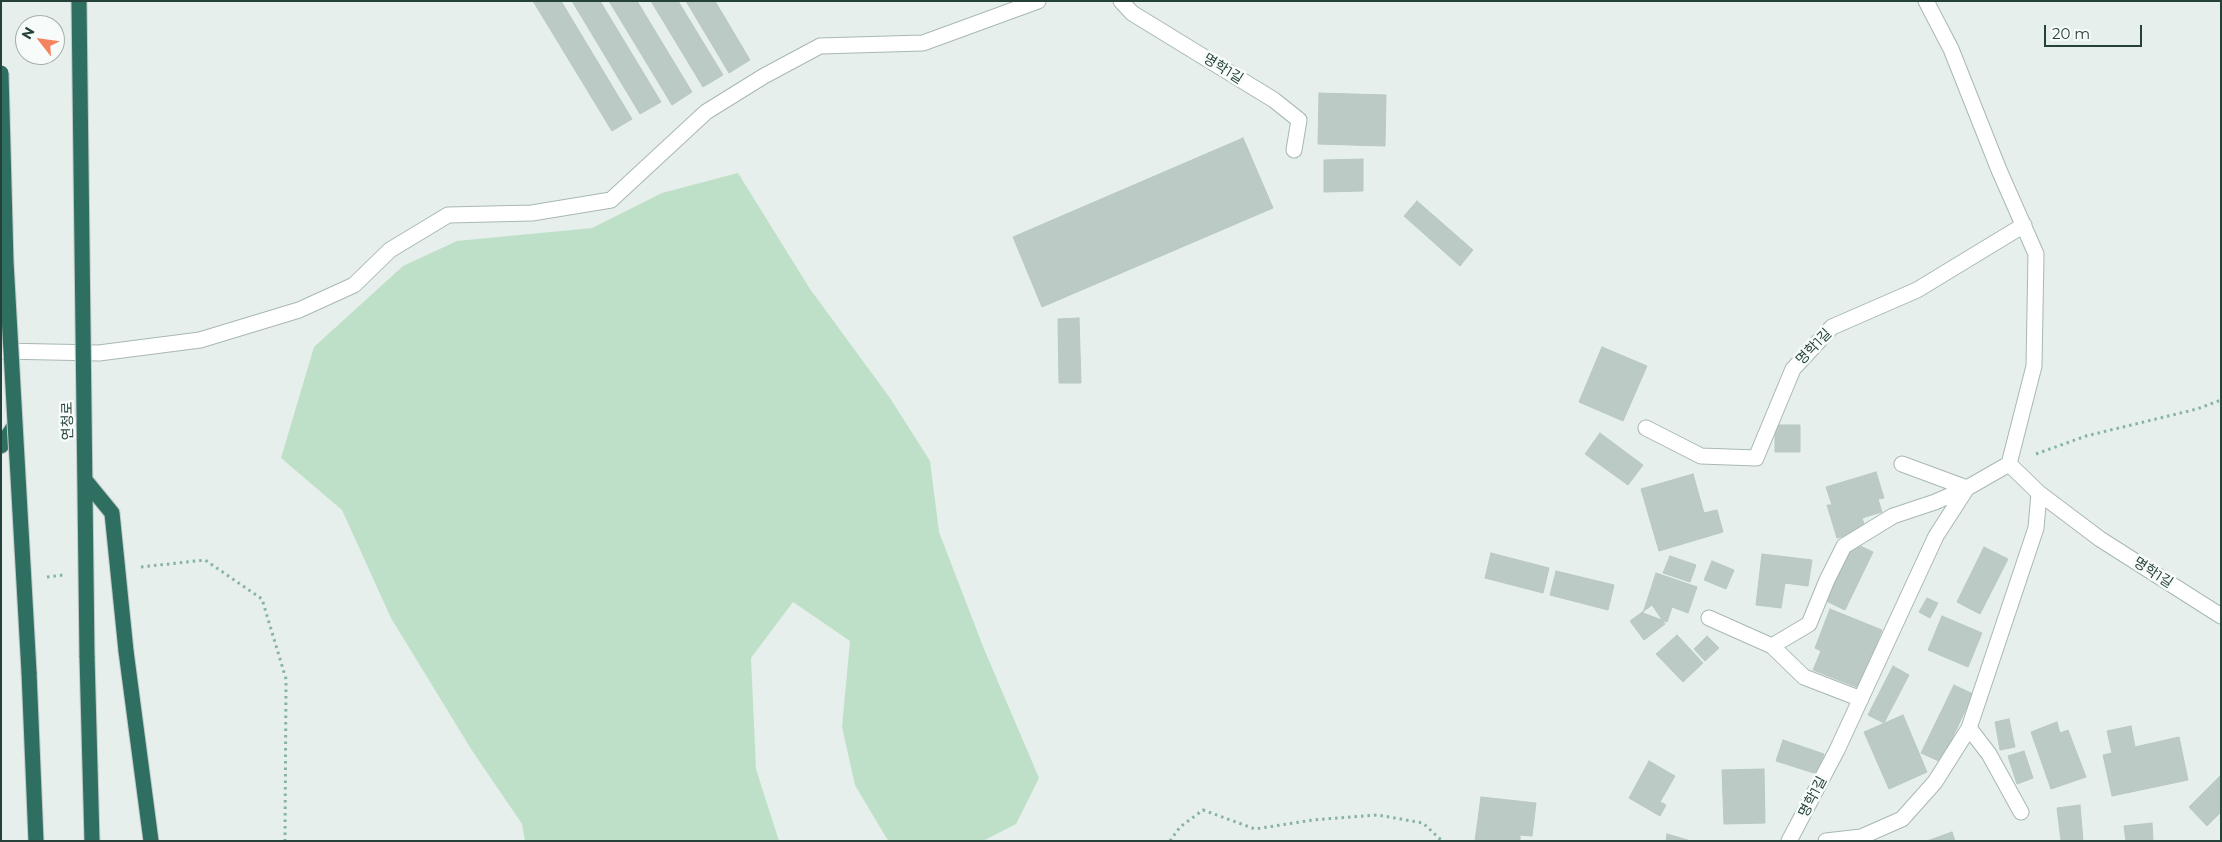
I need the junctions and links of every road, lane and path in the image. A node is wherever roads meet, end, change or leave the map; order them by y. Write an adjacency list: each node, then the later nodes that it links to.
1 (79, 1): 15 (highway, 연청로, bridge)
2 (1038, 1): 8 (street)
3 (1121, 1): 6 (street, 명학1길)
4 (1926, 1): 7 (street)
5 (1, 73): 10 (highway, bridge)
6 (1294, 150)
7 (2024, 225): 11 (street, 명학1길); 14 (street)
8 (1, 351)
9 (2221, 400): 14 (path)
10 (15, 425): 12 (highway); 27 (highway, bridge)
11 (1646, 428)
12 (1, 446)
13 (1902, 464): 16 (street)
14 (2010, 464): 16 (street, 명학1길); 17 (street, 명학1길)
15 (85, 480): 28 (highway, 연청로, bridge); 29 (highway, bridge)
16 (1967, 488): 23 (street); 24 (street, 명학1길)
17 (2039, 492): 21 (street, 명학1길); 25 (street)
18 (137, 567): 30 (path)
19 (69, 574): 20 (path)
20 (40, 578)
21 (2221, 616)
22 (1709, 618): 23 (street)
23 (1772, 646): 24 (street)
24 (1861, 699): 33 (street, 명학1길)
25 (1969, 728): 26 (street); 34 (street)
26 (2021, 812)
27 (36, 841)
28 (92, 841)
29 (151, 841)
30 (285, 841)
31 (1170, 841): 32 (path)
32 (1442, 841)
33 (1789, 841)
34 (1826, 841)

